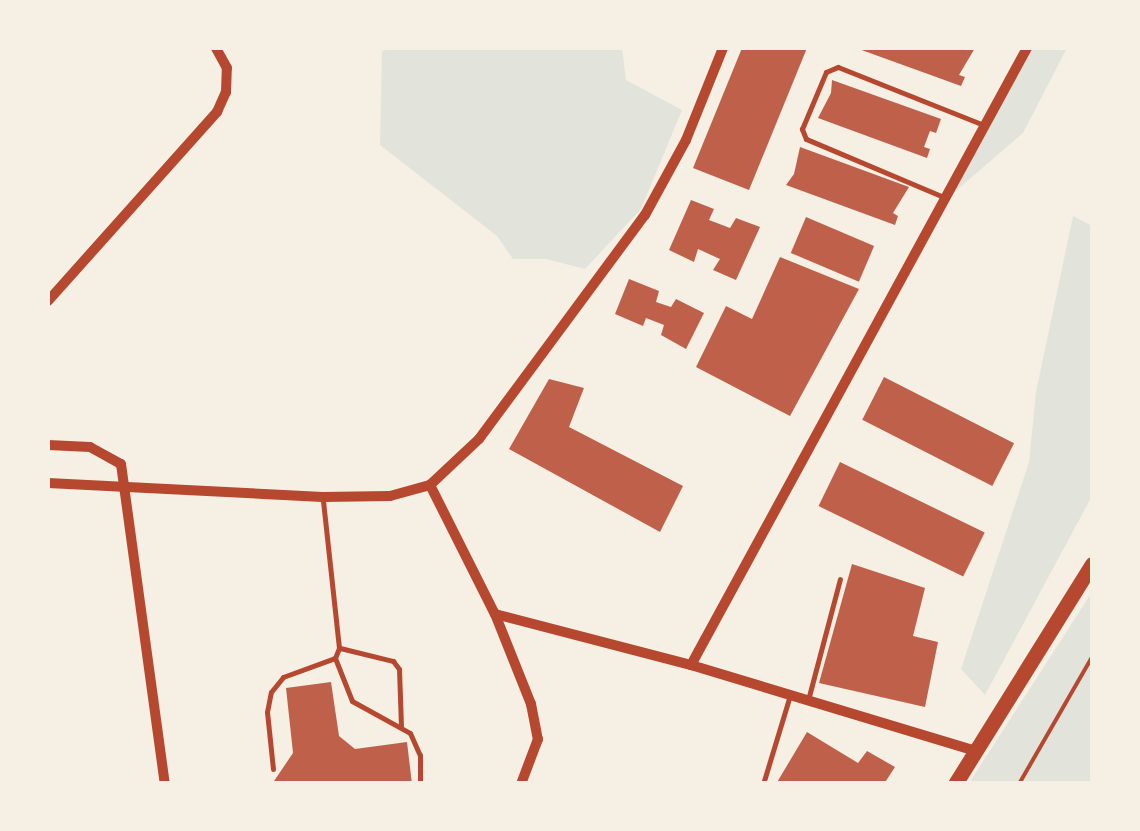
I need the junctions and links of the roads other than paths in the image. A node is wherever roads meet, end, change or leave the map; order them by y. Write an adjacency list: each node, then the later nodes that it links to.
1 (216, 48): 6 (street)
2 (723, 48): 9 (street)
3 (1027, 48): 4 (street)
4 (988, 127): 5 (street); 5 (lane)
5 (948, 199): 17 (street)
6 (48, 301)
7 (48, 444): 10 (street)
8 (48, 482): 10 (street)
9 (430, 485): 11 (street); 14 (street)
10 (127, 487): 11 (street); 23 (street)
11 (323, 497): 15 (lane)
12 (1092, 564): 21 (main road)
13 (840, 579): 19 (lane)
14 (495, 614): 17 (street); 25 (street)
15 (340, 648): 16 (lane); 20 (lane)
16 (335, 658): 20 (lane); 22 (lane)
17 (691, 665): 18 (street)
18 (790, 695): 19 (street); 26 (lane)
19 (808, 700): 21 (street)
20 (401, 727): 24 (lane)
21 (976, 751): 27 (main road)
22 (272, 769)
23 (165, 784)
24 (420, 784)
25 (521, 784)
26 (763, 784)
27 (955, 784)

